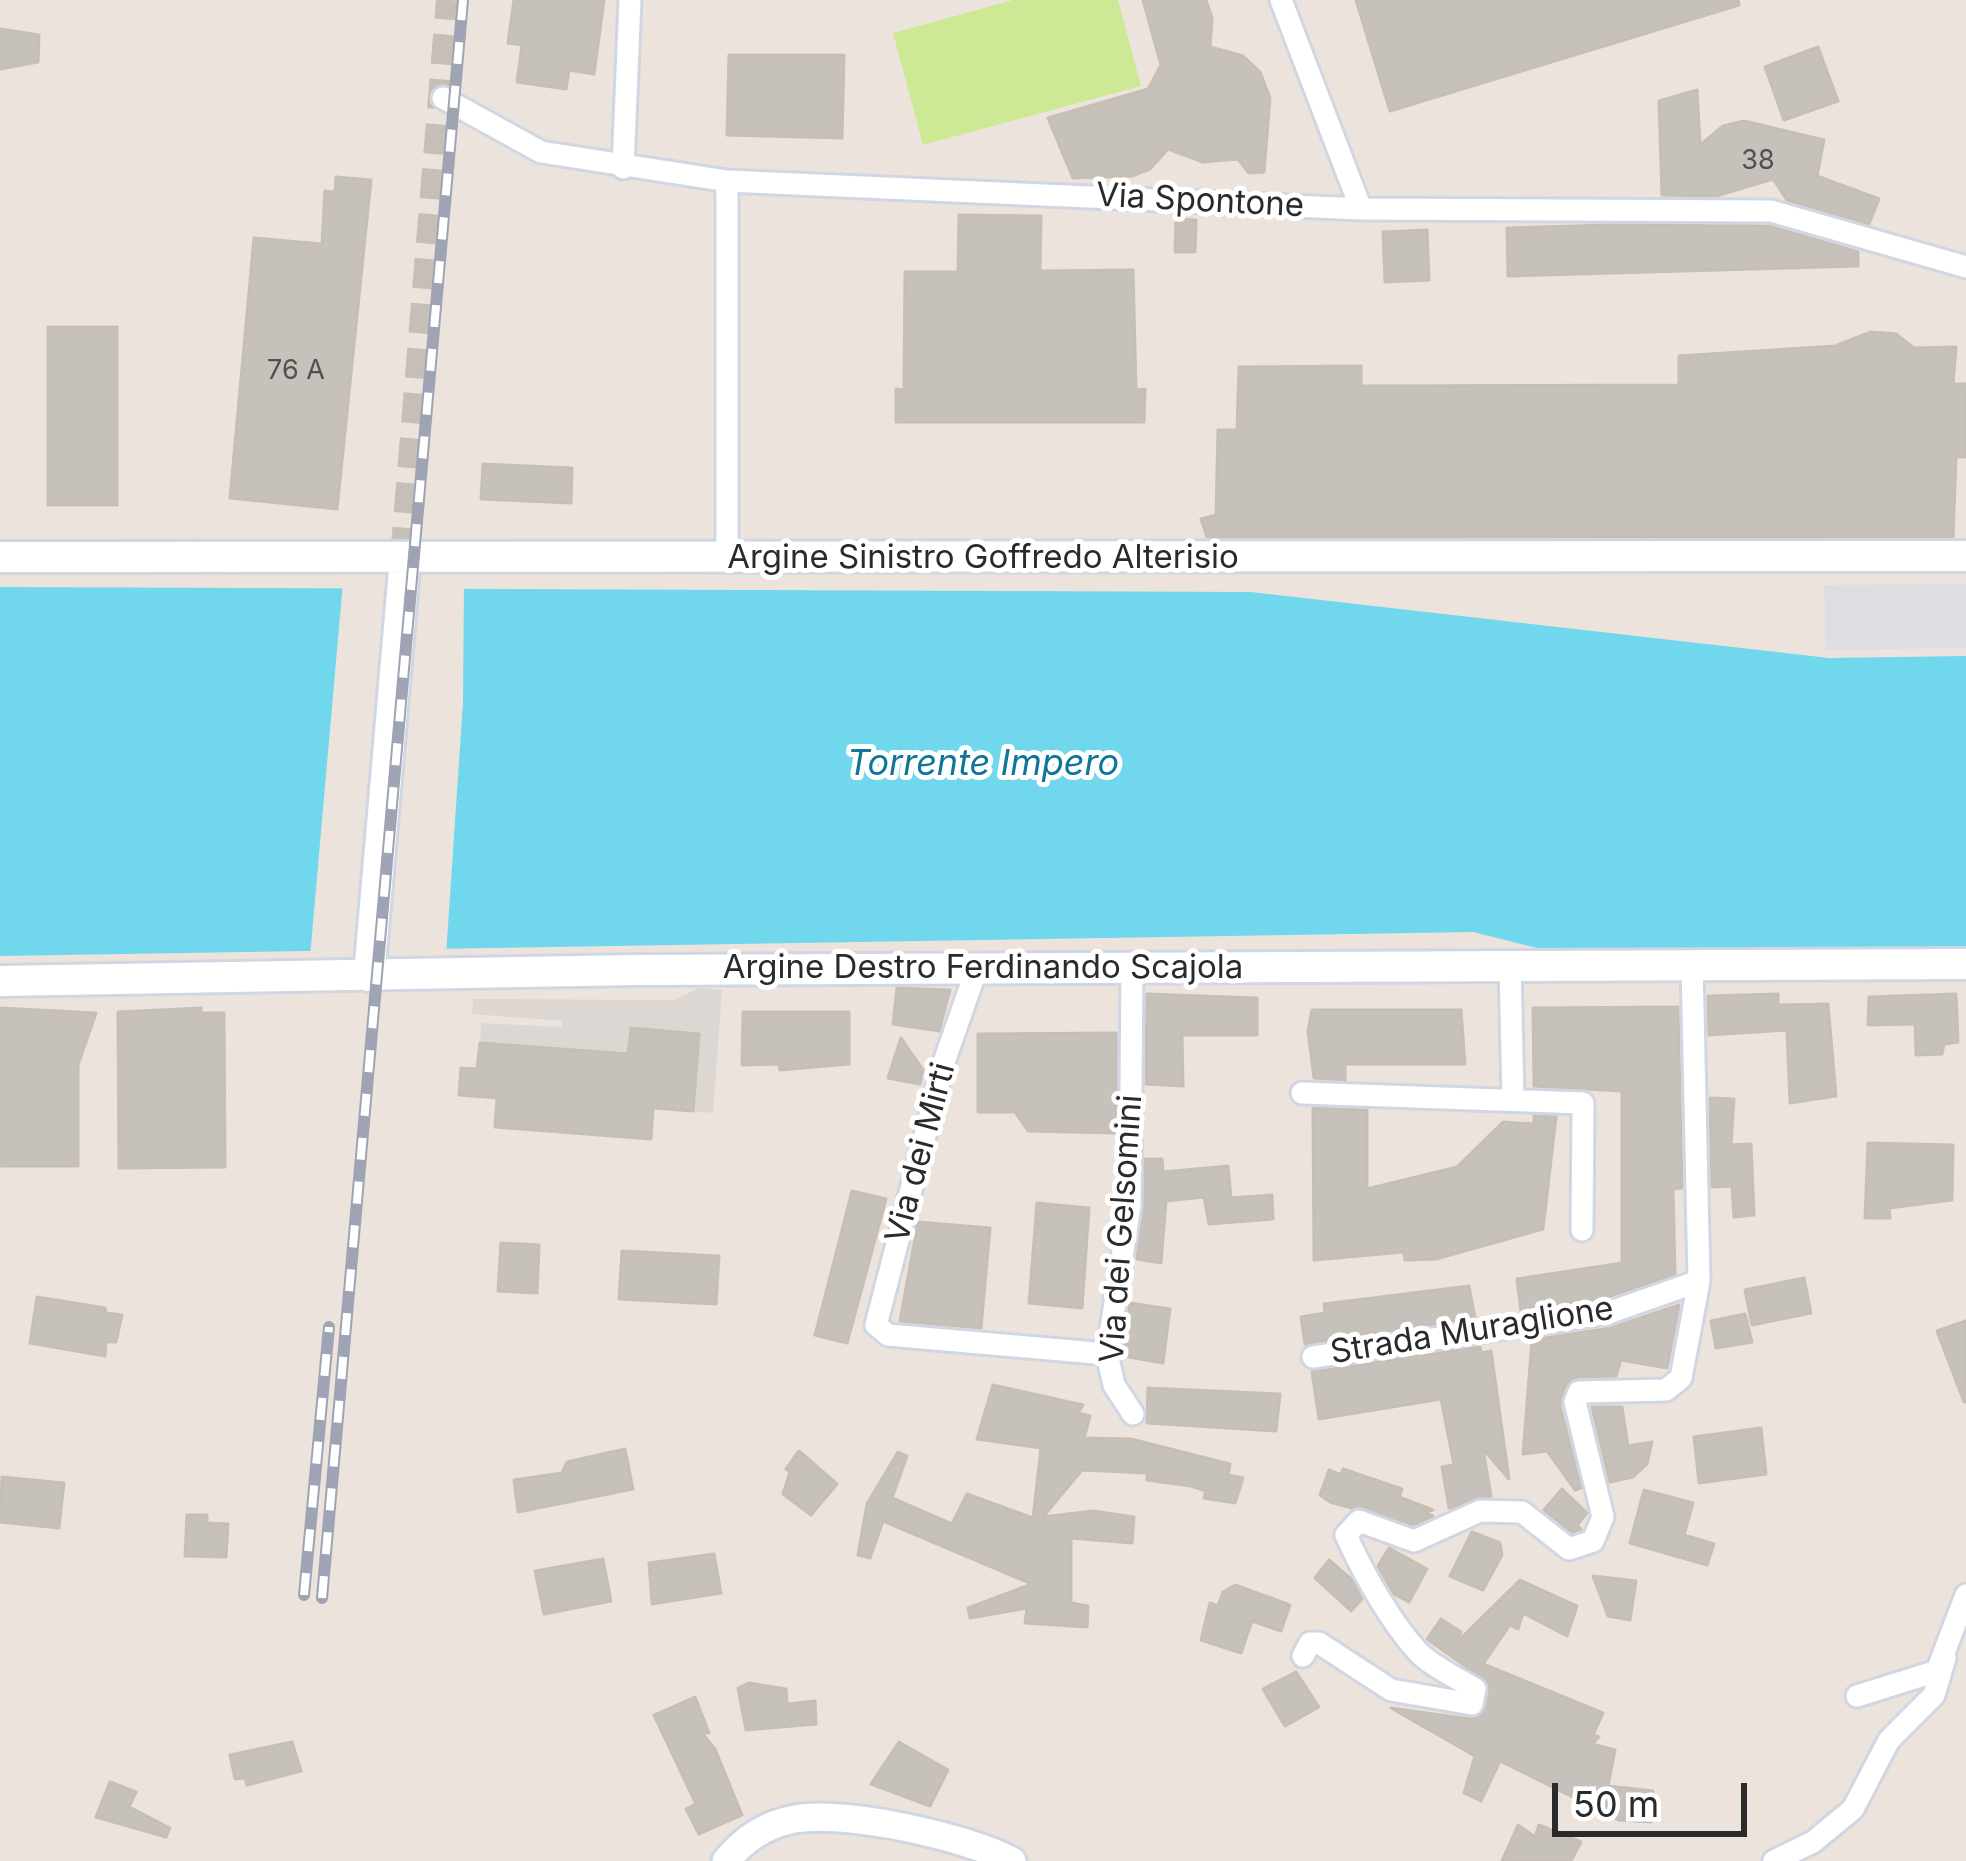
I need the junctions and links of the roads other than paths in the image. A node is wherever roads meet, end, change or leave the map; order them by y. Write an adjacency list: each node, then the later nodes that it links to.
1 (630, 0): 4 (street)
2 (1281, 0): 6 (street)
3 (443, 98): 4 (street, Via Spontone)
4 (623, 168): 5 (street, Via Spontone)
5 (727, 182): 6 (street, Via Spontone); 10 (street)
6 (1361, 209): 7 (street, Via Spontone)
7 (1966, 267)
8 (1966, 556): 10 (main road, Argine Sinistro Goffredo Alterisio)
9 (0, 557): 10 (main road, Argine Sinistro Goffredo Alterisio)
10 (728, 557)
11 (405, 558): 17 (main road)
12 (1966, 964): 14 (main road, Argine Destro Ferdinando Scajola)
13 (1510, 965): 14 (main road, Argine Destro Ferdinando Scajola); 15 (main road, Argine Destro Ferdinando Scajola); 20 (street)
14 (1692, 965): 22 (street)
15 (1132, 967): 16 (main road, Argine Destro Ferdinando Scajola); 23 (street, Via dei Gelsomini)
16 (977, 968): 17 (main road, Argine Destro Ferdinando Scajola); 23 (street, Via dei Mirti)
17 (369, 976): 18 (main road, Argine Destro Ferdinando Scajola)
18 (0, 981)
19 (1302, 1093): 20 (street)
20 (1513, 1100): 21 (street)
21 (1582, 1230)
22 (1699, 1281): 24 (street, Strada Muraglione); 27 (street)
23 (1107, 1354): 25 (street, Via dei Gelsomini)
24 (1313, 1357)
25 (1132, 1414)
26 (1966, 1595): 28 (street)
27 (1303, 1657)
28 (1945, 1658): 29 (street); 32 (street)
29 (1857, 1696)
30 (726, 1861): 31 (street)
31 (1012, 1861)
32 (1774, 1861)

